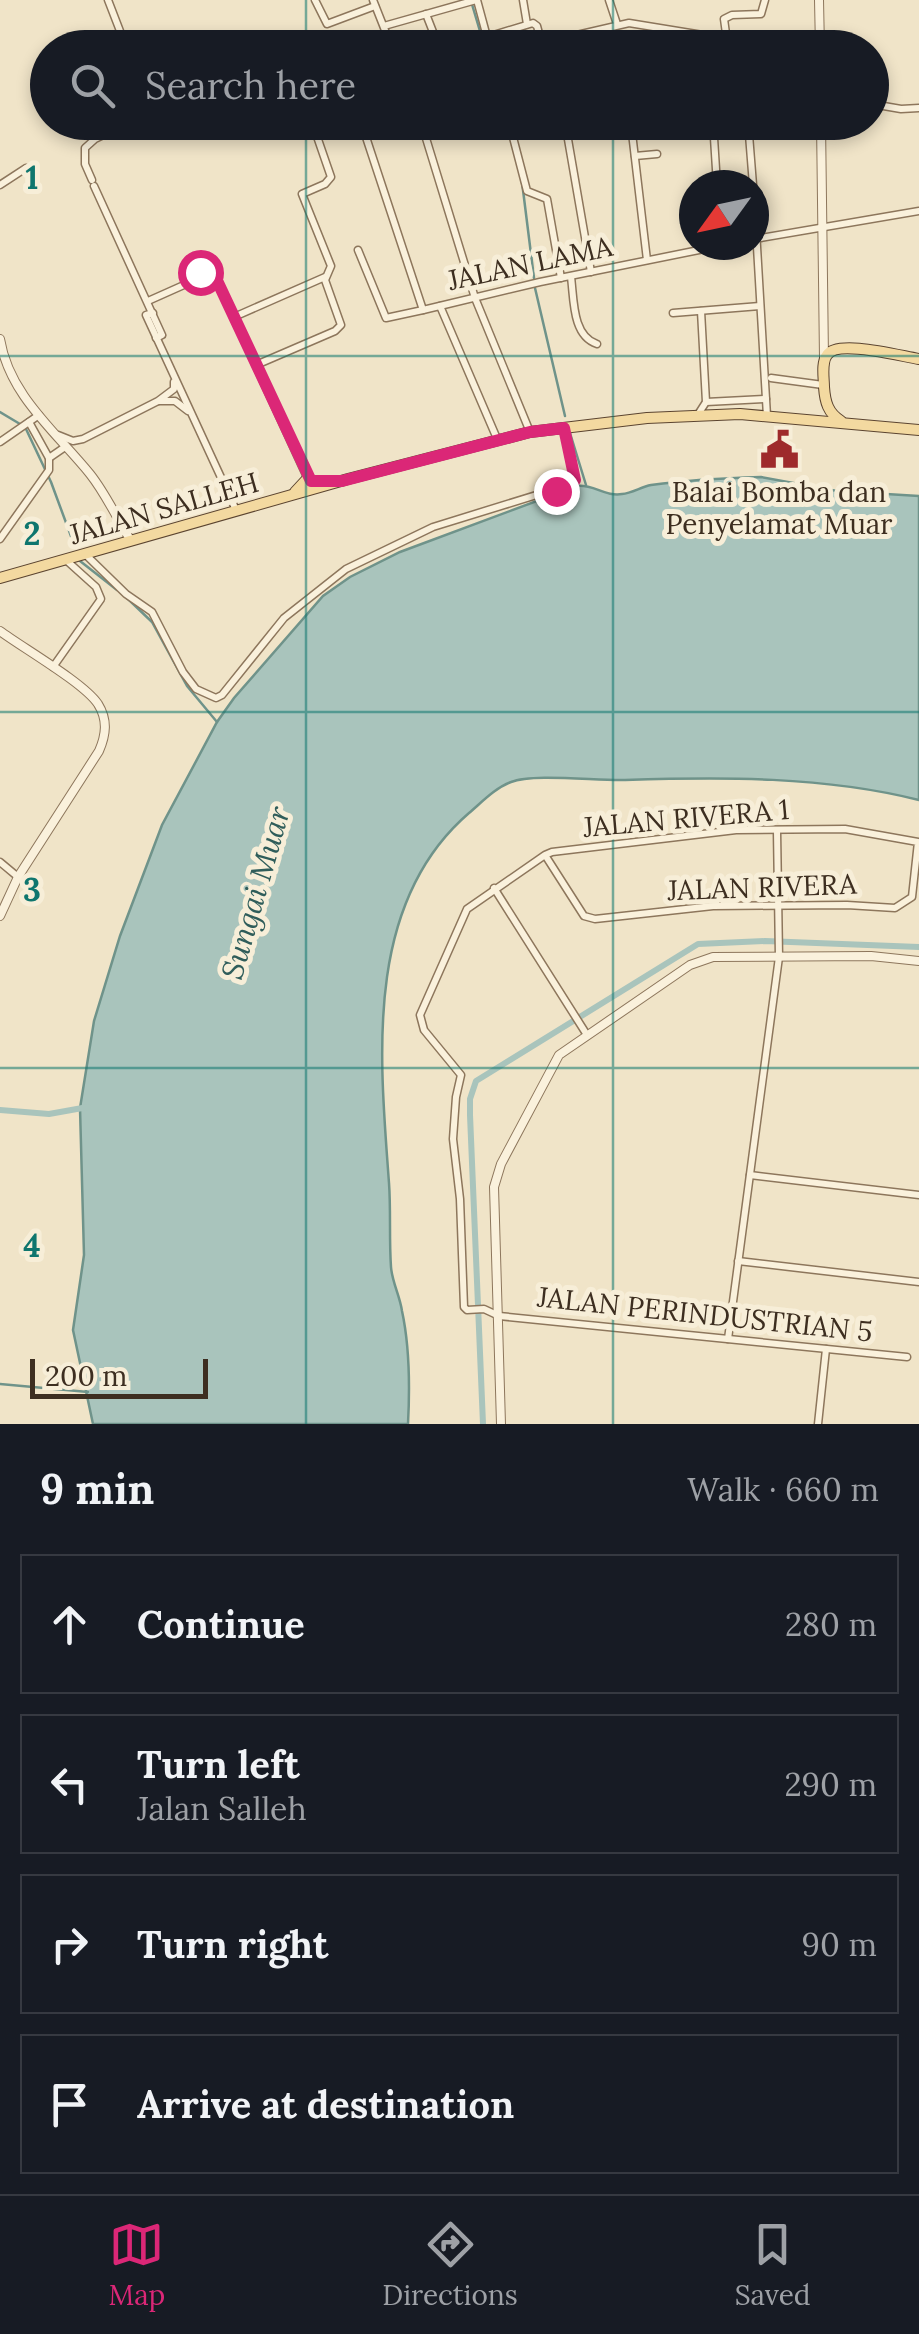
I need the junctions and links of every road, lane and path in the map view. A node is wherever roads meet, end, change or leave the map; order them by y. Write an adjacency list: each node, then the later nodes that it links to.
1 (108, 0): 13 (street)
2 (315, 0): 8 (street)
3 (523, 0): 10 (street)
4 (609, 0): 11 (street)
5 (764, 0): 21 (street)
6 (819, 0): 22 (street)
7 (472, 1): 9 (street); 16 (street)
8 (374, 3): 12 (street)
9 (426, 14): 12 (street); 15 (street)
10 (526, 24): 17 (street); 18 (street)
11 (617, 24): 19 (street); 20 (street)
12 (384, 26): 14 (street)
13 (120, 30)
14 (386, 30)
15 (432, 30)
16 (484, 30)
17 (508, 30)
18 (538, 30)
19 (595, 30)
20 (670, 30)
21 (725, 30)
22 (820, 30)
23 (889, 105): 24 (street)
24 (919, 108)
25 (96, 140): 53 (street)
26 (318, 140): 49 (street)
27 (366, 140): 56 (street, JALAN LAMA)
28 (427, 140): 52 (street)
29 (514, 140): 51 (street)
30 (568, 140): 48 (street)
31 (633, 140): 36 (street)
32 (715, 140): 38 (street)
33 (749, 140): 39 (street)
34 (822, 140): 42 (street)
35 (658, 154): 36 (street)
36 (634, 156): 46 (street)
37 (26, 168): 40 (street)
38 (717, 170)
39 (752, 170)
40 (0, 185)
41 (919, 211): 42 (street)
42 (824, 227): 43 (street); 60 (street)
43 (769, 237)
44 (358, 250): 56 (street)
45 (679, 254): 46 (street, JALAN LAMA)
46 (648, 260): 48 (street, JALAN LAMA)
47 (757, 260): 55 (street)
48 (591, 272): 50 (street, JALAN LAMA)
49 (326, 277): 59 (street); 66 (street)
50 (571, 277): 51 (street, JALAN LAMA); 62 (street)
51 (561, 278): 52 (street, JALAN LAMA)
52 (475, 298): 54 (street, JALAN LAMA); 84 (street)
53 (148, 301): 59 (street); 67 (street)
54 (440, 306): 56 (street, JALAN LAMA); 86 (street)
55 (760, 306): 57 (street); 70 (street)
56 (423, 310)
57 (700, 311): 58 (street); 72 (street)
58 (673, 312)
59 (234, 317): 66 (street)
60 (824, 336): 63 (street); 65 (street)
61 (0, 343): 74 (street)
62 (597, 344)
63 (843, 347): 64 (main road); 65 (main road)
64 (919, 359)
65 (824, 361): 69 (main road)
66 (256, 365): 91 (street)
67 (174, 376): 71 (street); 75 (street)
68 (771, 378): 69 (street)
69 (824, 386): 73 (main road)
70 (766, 399): 72 (street); 77 (street)
71 (158, 401): 75 (street); 85 (street)
72 (706, 402): 76 (street)
73 (826, 403): 78 (main road); 80 (main road)
74 (39, 415): 79 (street); 83 (street)
75 (192, 416): 94 (street)
76 (697, 416): 77 (main road, JALAN SALLEH); 81 (main road, JALAN SALLEH)
77 (767, 416): 78 (main road, JALAN SALLEH)
78 (813, 420): 80 (main road, JALAN SALLEH)
79 (29, 422): 87 (street); 89 (street)
80 (845, 424): 82 (main road, JALAN SALLEH)
81 (564, 428): 84 (main road, JALAN SALLEH); 99 (street)
82 (919, 430)
83 (52, 432): 85 (street); 88 (street)
84 (530, 432): 86 (main road, JALAN SALLEH)
85 (83, 440): 90 (street)
86 (498, 441): 92 (main road, JALAN SALLEH)
87 (0, 442)
88 (64, 446): 89 (street); 90 (street)
89 (49, 458): 96 (street)
90 (79, 462): 98 (street)
91 (308, 478): 92 (main road); 93 (main road)
92 (342, 481): 93 (main road, JALAN SALLEH)
93 (290, 496): 94 (main road, JALAN SALLEH)
94 (236, 511): 98 (main road, JALAN SALLEH)
95 (0, 519): 96 (street)
96 (10, 526): 97 (street)
97 (0, 539)
98 (130, 541): 99 (main road, JALAN SALLEH)
99 (86, 554): 100 (main road, JALAN SALLEH)
100 (66, 559): 101 (main road, JALAN SALLEH); 103 (street)
101 (0, 578)
102 (0, 631): 103 (street)
103 (52, 668): 108 (street)
104 (777, 831): 105 (street, JALAN RIVERA 1); 107 (street, JALAN RIVERA 1); 110 (street)
105 (545, 854): 109 (street); 110 (street, JALAN RIVERA)
106 (0, 862): 108 (street)
107 (915, 874): 110 (street, JALAN RIVERA)
108 (18, 877): 111 (street)
109 (494, 888): 114 (street); 119 (street, JALAN PERINDUSTRIAN 5)
110 (780, 908): 112 (street)
111 (0, 916)
112 (779, 953): 113 (street); 114 (street); 115 (street)
113 (919, 961)
114 (584, 1031): 119 (street)
115 (750, 1174): 116 (street); 117 (street)
116 (919, 1195)
117 (738, 1261): 118 (street); 120 (street)
118 (919, 1282)
119 (499, 1316): 120 (street, JALAN PERINDUSTRIAN 5); 123 (street)
120 (728, 1339): 121 (street, JALAN PERINDUSTRIAN 5)
121 (826, 1349): 122 (street, JALAN PERINDUSTRIAN 5); 124 (street)
122 (908, 1357)
123 (502, 1424)
124 (818, 1424)

